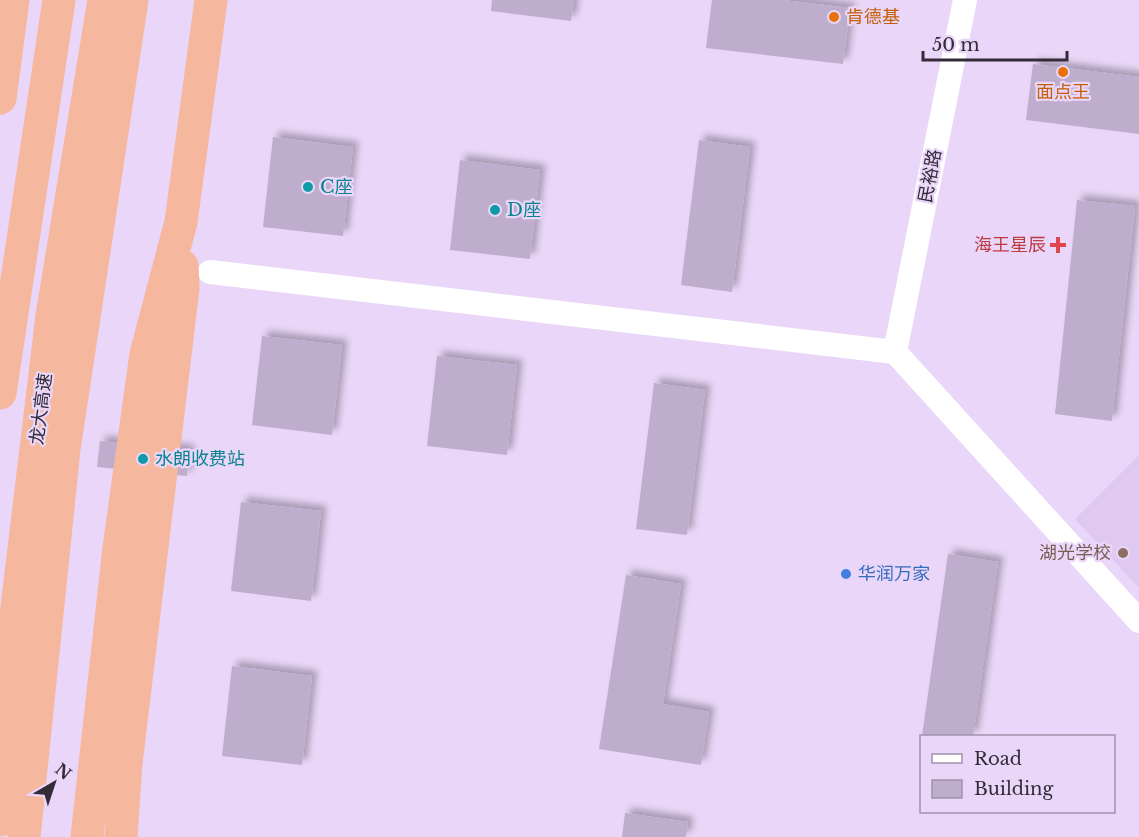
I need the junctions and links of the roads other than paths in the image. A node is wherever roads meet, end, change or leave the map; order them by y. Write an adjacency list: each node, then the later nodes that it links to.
1 (13, 0): 7 (highway)
2 (59, 0): 11 (highway)
3 (104, 0): 13 (highway, 龙大高速)
4 (132, 0): 14 (highway)
5 (211, 0): 8 (highway)
6 (965, 0): 10 (street, 民裕路)
7 (0, 98)
8 (181, 222): 15 (highway); 16 (highway)
9 (210, 272): 10 (street)
10 (894, 352): 12 (street)
11 (0, 393)
12 (1139, 621)
13 (0, 820)
14 (24, 837)
15 (87, 837)
16 (121, 837)

